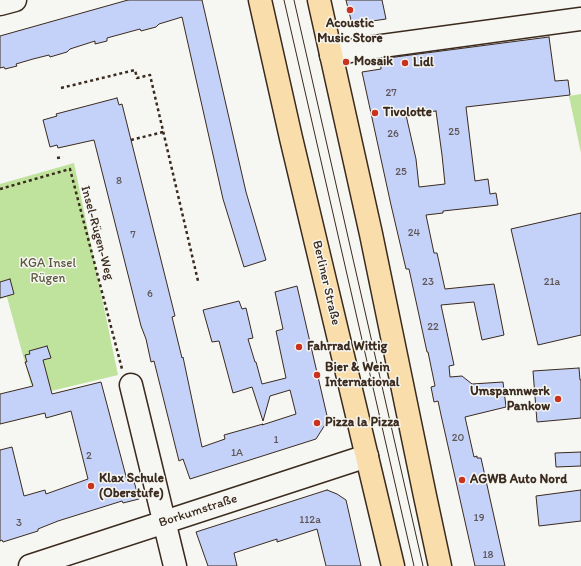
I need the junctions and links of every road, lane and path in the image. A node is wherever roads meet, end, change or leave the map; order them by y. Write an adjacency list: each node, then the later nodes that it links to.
1 (15, 0): 4 (street)
2 (260, 0): 15 (main road, Berliner Straße)
3 (318, 0): 6 (main road)
4 (0, 4)
5 (581, 19): 6 (street)
6 (331, 55): 20 (main road)
7 (61, 88): 8 (path)
8 (163, 132): 9 (path); 13 (path)
9 (131, 140)
10 (63, 157): 11 (path)
11 (57, 158)
12 (0, 188): 14 (path, Insel-Rügen-Weg)
13 (198, 281)
14 (127, 379): 16 (street)
15 (367, 456): 16 (street, Borkumstraße); 19 (main road, Berliner Straße)
16 (164, 522): 17 (street, Borkumstraße); 18 (street)
17 (30, 566)
18 (175, 566)
19 (393, 566)
20 (440, 566)

